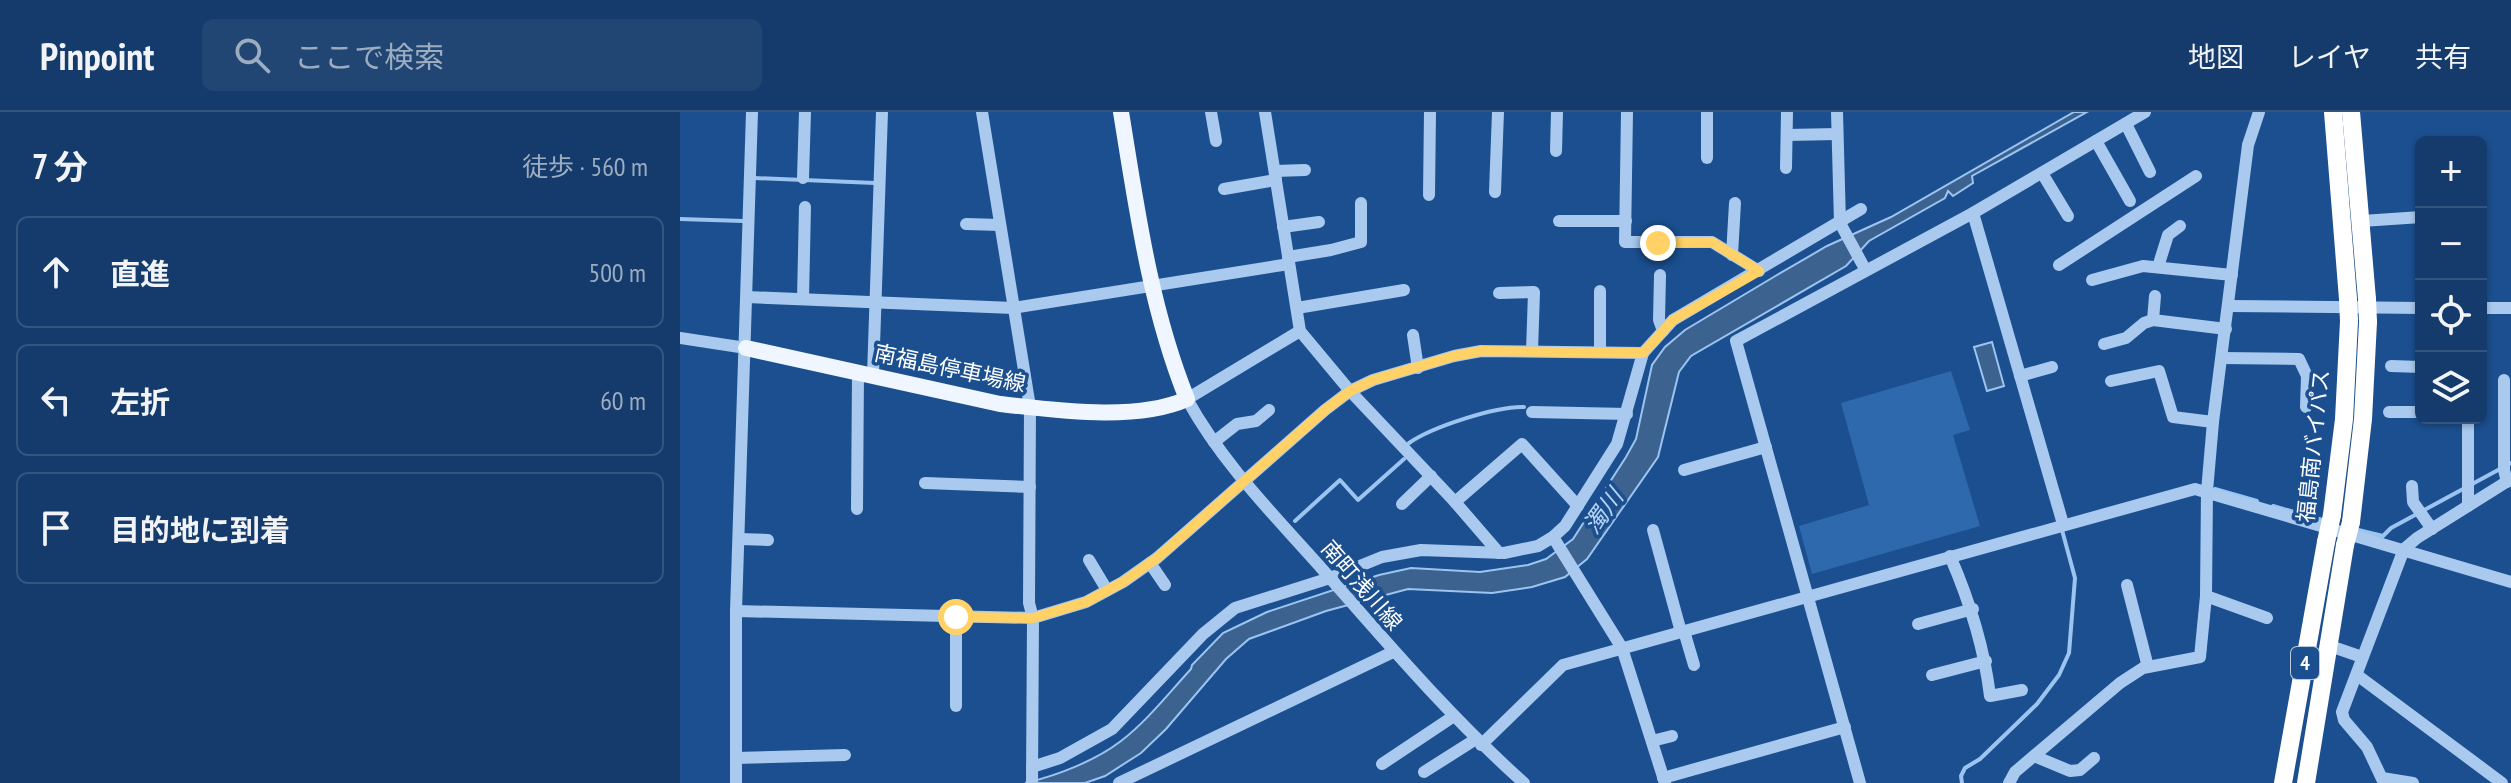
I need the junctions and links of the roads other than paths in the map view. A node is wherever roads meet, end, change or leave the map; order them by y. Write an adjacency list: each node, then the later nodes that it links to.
1 (752, 112): 67 (street)
2 (805, 112): 32 (street)
3 (882, 112): 69 (street)
4 (982, 112): 50 (street)
5 (1121, 112): 62 (main road)
6 (1211, 112): 22 (street)
7 (1265, 112): 30 (street)
8 (1430, 112): 35 (street)
9 (1498, 112): 34 (street)
10 (1557, 112): 24 (street)
11 (1627, 112): 45 (street)
12 (1707, 112): 25 (street)
13 (1787, 112): 21 (street)
14 (1837, 112): 20 (street)
15 (2145, 112): 19 (street)
16 (2259, 112): 60 (street)
17 (2333, 112): 178 (highway, 福島南バイパス / 4, bridge)
18 (2351, 112): 46 (highway, 福島南バイパス / 4)
19 (2124, 119): 23 (street); 28 (street)
20 (1837, 134): 21 (street); 48 (street)
21 (1787, 135): 26 (street)
22 (1216, 141)
23 (2096, 141): 29 (street); 36 (street)
24 (1556, 151)
25 (1707, 158)
26 (1786, 168)
27 (1305, 170): 30 (street)
28 (2150, 172)
29 (2042, 173): 41 (street); 42 (street)
30 (1275, 175): 33 (street); 52 (street)
31 (2196, 176): 55 (street)
32 (803, 178)
33 (1224, 189)
34 (1495, 192)
35 (1429, 195)
36 (2130, 201)
37 (1361, 203): 54 (street)
38 (1735, 203): 53 (street)
39 (805, 207): 68 (street)
40 (1861, 209): 48 (street)
41 (1973, 213): 57 (street); 93 (street)
42 (2068, 216)
43 (2415, 217): 46 (street)
44 (1559, 221): 45 (street)
45 (1626, 221): 53 (street)
46 (2362, 221): 147 (highway, 福島南バイパス / 4, bridge)
47 (1319, 222): 52 (street)
48 (1840, 223): 57 (street); 58 (street)
49 (966, 224): 50 (street)
50 (1000, 225): 71 (street)
51 (2180, 226): 56 (street)
52 (1283, 227): 54 (street)
53 (1732, 255): 58 (street)
54 (1289, 261): 62 (street); 72 (street)
55 (2059, 265)
56 (2158, 267): 60 (street); 61 (street)
57 (1865, 269): 108 (street)
58 (1759, 271): 79 (street)
59 (1660, 275): 79 (street)
60 (2232, 275): 70 (street)
61 (2092, 280)
62 (1150, 285): 71 (street); 97 (main road)
63 (1404, 290): 72 (street)
64 (1600, 291): 85 (street)
65 (1499, 293): 84 (street)
66 (2155, 296): 76 (street)
67 (747, 297): 68 (street); 83 (street)
68 (803, 299): 69 (street)
69 (875, 302): 71 (street); 92 (street)
70 (2229, 306): 73 (street); 77 (street)
71 (1013, 308): 98 (street)
72 (1297, 308): 78 (street)
73 (2415, 308)
74 (2487, 308): 75 (street)
75 (2511, 308)
76 (2153, 320): 77 (street); 82 (street)
77 (2226, 329): 87 (street)
78 (1300, 331): 96 (street); 97 (street)
79 (1663, 331): 86 (street)
80 (1413, 335): 91 (street)
81 (680, 338): 83 (street)
82 (2104, 344)
83 (746, 348): 92 (main road, 南福島停車場線); 126 (street)
84 (1532, 351): 85 (street); 91 (street)
85 (1600, 352): 86 (street)
86 (1643, 353): 104 (street)
87 (2222, 358): 99 (street); 105 (street)
88 (2391, 366): 90 (street)
89 (2052, 367): 93 (street)
90 (2415, 367)
91 (1418, 368): 96 (street)
92 (866, 374): 98 (main road, 南福島停車場線); 121 (street)
93 (2020, 376): 122 (street)
94 (2504, 380): 112 (street)
95 (2111, 381): 105 (street)
96 (1350, 391): 110 (street); 111 (street)
97 (1187, 399): 98 (main road, 南福島停車場線); 107 (street, 南町浅川線)
98 (1030, 407): 115 (street)
99 (2306, 407)
100 (1269, 410): 107 (street)
101 (1532, 412): 104 (street)
102 (2389, 412): 103 (street)
103 (2415, 412)
104 (1627, 414): 119 (street)
105 (2213, 422): 116 (street)
106 (2468, 424): 120 (street)
107 (1214, 442): 111 (street, 南町浅川線)
108 (1766, 447): 109 (street); 138 (street)
109 (1684, 470)
110 (1431, 476): 117 (street); 118 (street)
111 (1244, 480): 132 (street); 133 (street, 南町浅川線)
112 (2509, 480): 120 (street)
113 (925, 483): 115 (street)
114 (2412, 486): 123 (street)
115 (1030, 487): 143 (street)
116 (2207, 491): 122 (street); 128 (street); 139 (street)
117 (1455, 502): 119 (street); 129 (street)
118 (1402, 504)
119 (1578, 506): 125 (street)
120 (2468, 506): 123 (street)
121 (857, 509)
122 (2063, 524): 130 (street)
123 (2432, 529): 128 (street)
124 (1653, 530): 146 (street)
125 (1554, 538): 129 (street); 148 (street)
126 (739, 539): 127 (street); 141 (street)
127 (768, 540)
128 (2404, 549): 134 (street); 150 (street)
129 (1499, 553): 133 (street)
130 (1950, 556): 138 (street); 140 (street)
131 (1089, 560): 137 (street)
132 (1150, 563): 135 (street); 137 (street)
133 (1332, 580): 149 (street, 南町浅川線); 169 (street)
134 (2511, 582)
135 (1165, 585)
136 (2127, 585): 153 (street)
137 (1107, 590): 143 (street)
138 (1807, 596): 146 (street); 159 (street)
139 (2206, 596): 144 (street); 153 (street)
140 (1973, 609): 145 (street); 151 (street)
141 (736, 611): 142 (street); 165 (street)
142 (956, 617): 143 (street); 157 (street)
143 (1033, 618): 169 (street)
144 (2267, 618)
145 (1918, 624)
146 (1682, 631): 148 (street); 152 (street)
147 (2330, 646): 150 (street); 179 (highway, 福島南バイパス / 4)
148 (1622, 648): 161 (street); 162 (street)
149 (1393, 652): 158 (street, 南町浅川線); 174 (street)
150 (2362, 657): 155 (street)
151 (1986, 661): 154 (street); 156 (street)
152 (1694, 665)
153 (2148, 667): 164 (street)
154 (1932, 675)
155 (2357, 675): 171 (street); 181 (street)
156 (2022, 690)
157 (956, 706)
158 (1454, 716): 162 (street, 南町浅川線); 167 (street)
159 (1845, 727): 172 (street); 176 (street)
160 (1672, 736): 161 (street)
161 (1652, 741): 172 (street)
162 (1478, 742): 168 (street); 170 (street, 南町浅川線)
163 (845, 755): 165 (street)
164 (2034, 756): 166 (street); 177 (street)
165 (736, 758): 173 (street)
166 (2094, 758)
167 (1382, 764)
168 (1424, 772)
169 (1032, 775)
170 (1510, 778): 175 (street, 南町浅川線)
171 (2383, 780): 180 (street)
172 (1664, 781)
173 (736, 783)
174 (1119, 783)
175 (1524, 783)
176 (1860, 783)
177 (2009, 783)
178 (2283, 783)
179 (2306, 783)
180 (2413, 783)
181 (2502, 783)

